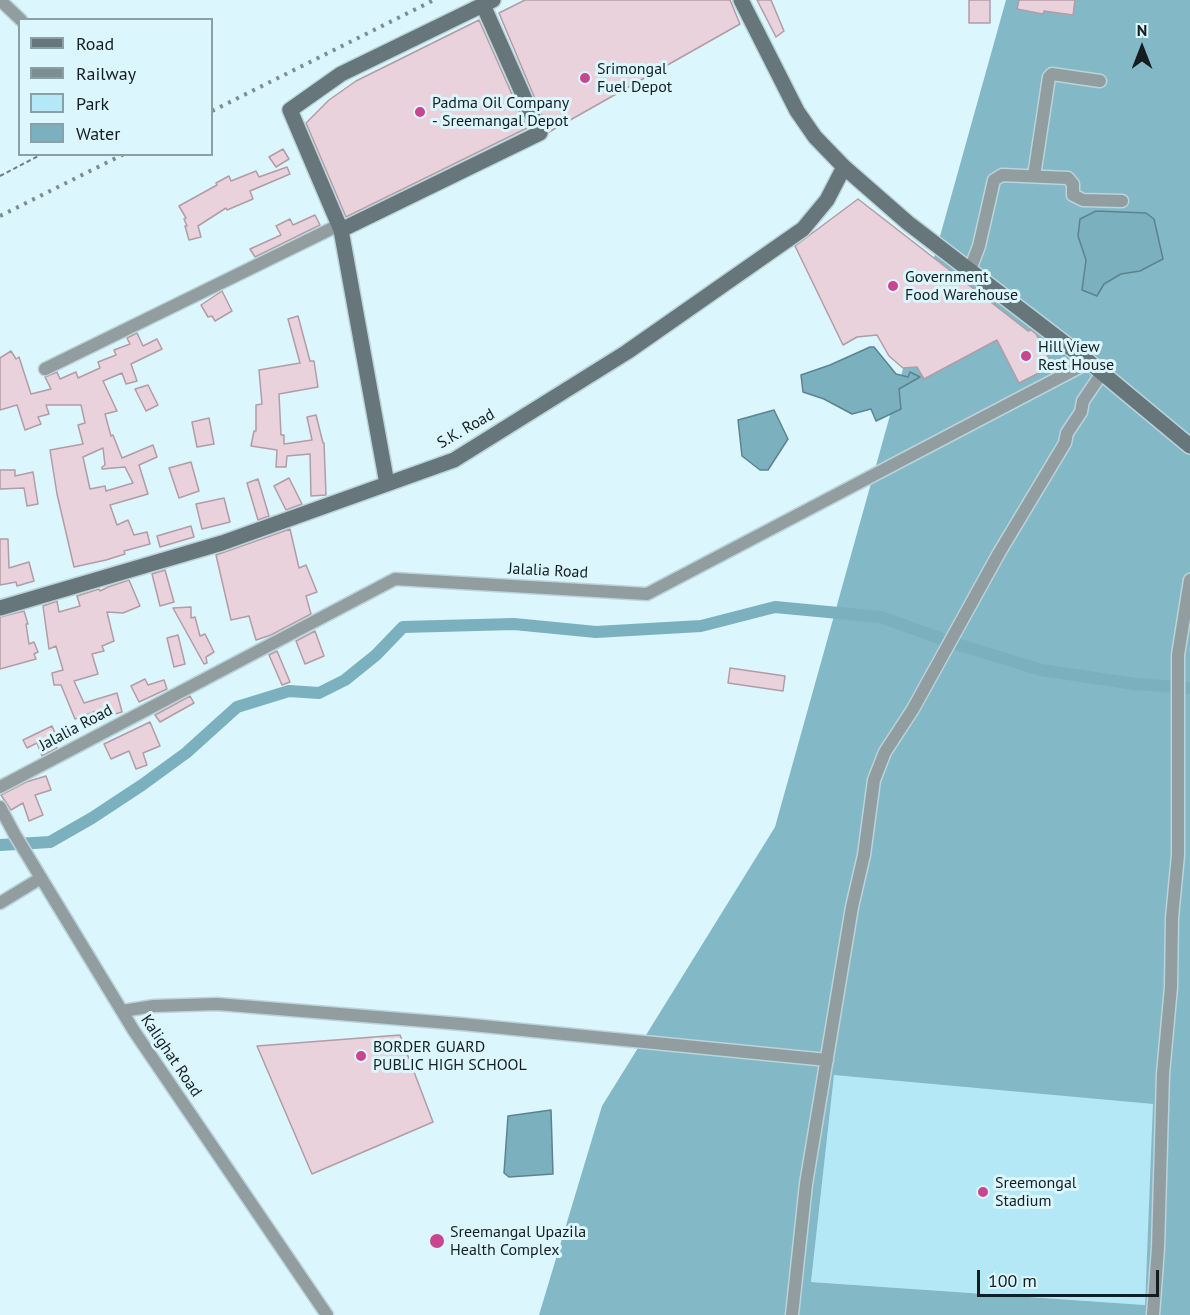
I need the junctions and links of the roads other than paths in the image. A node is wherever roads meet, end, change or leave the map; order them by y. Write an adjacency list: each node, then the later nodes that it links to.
1 (0, 0): 4 (street)
2 (741, 0): 6 (main road)
3 (488, 2): 9 (main road); 9 (main road)
4 (19, 18)
5 (1100, 81): 7 (street)
6 (844, 167): 10 (main road); 15 (main road, S.K. Road)
7 (1034, 176): 8 (street); 10 (street)
8 (1122, 201)
9 (340, 227): 12 (street); 15 (main road)
10 (969, 272): 11 (main road)
11 (1089, 362): 13 (main road); 18 (street, Jalalia Road)
12 (45, 369)
13 (1102, 373): 14 (main road); 23 (street)
14 (1190, 446)
15 (387, 484): 17 (main road, S.K. Road)
16 (1190, 580): 26 (street)
17 (0, 608)
18 (0, 787)
19 (0, 807): 20 (street, Kalighat Road)
20 (41, 878): 21 (street); 22 (street, Kalighat Road)
21 (0, 903)
22 (122, 1011): 23 (street); 24 (street, Kalighat Road)
23 (827, 1060): 25 (street)
24 (327, 1315)
25 (792, 1315)
26 (1153, 1315)

